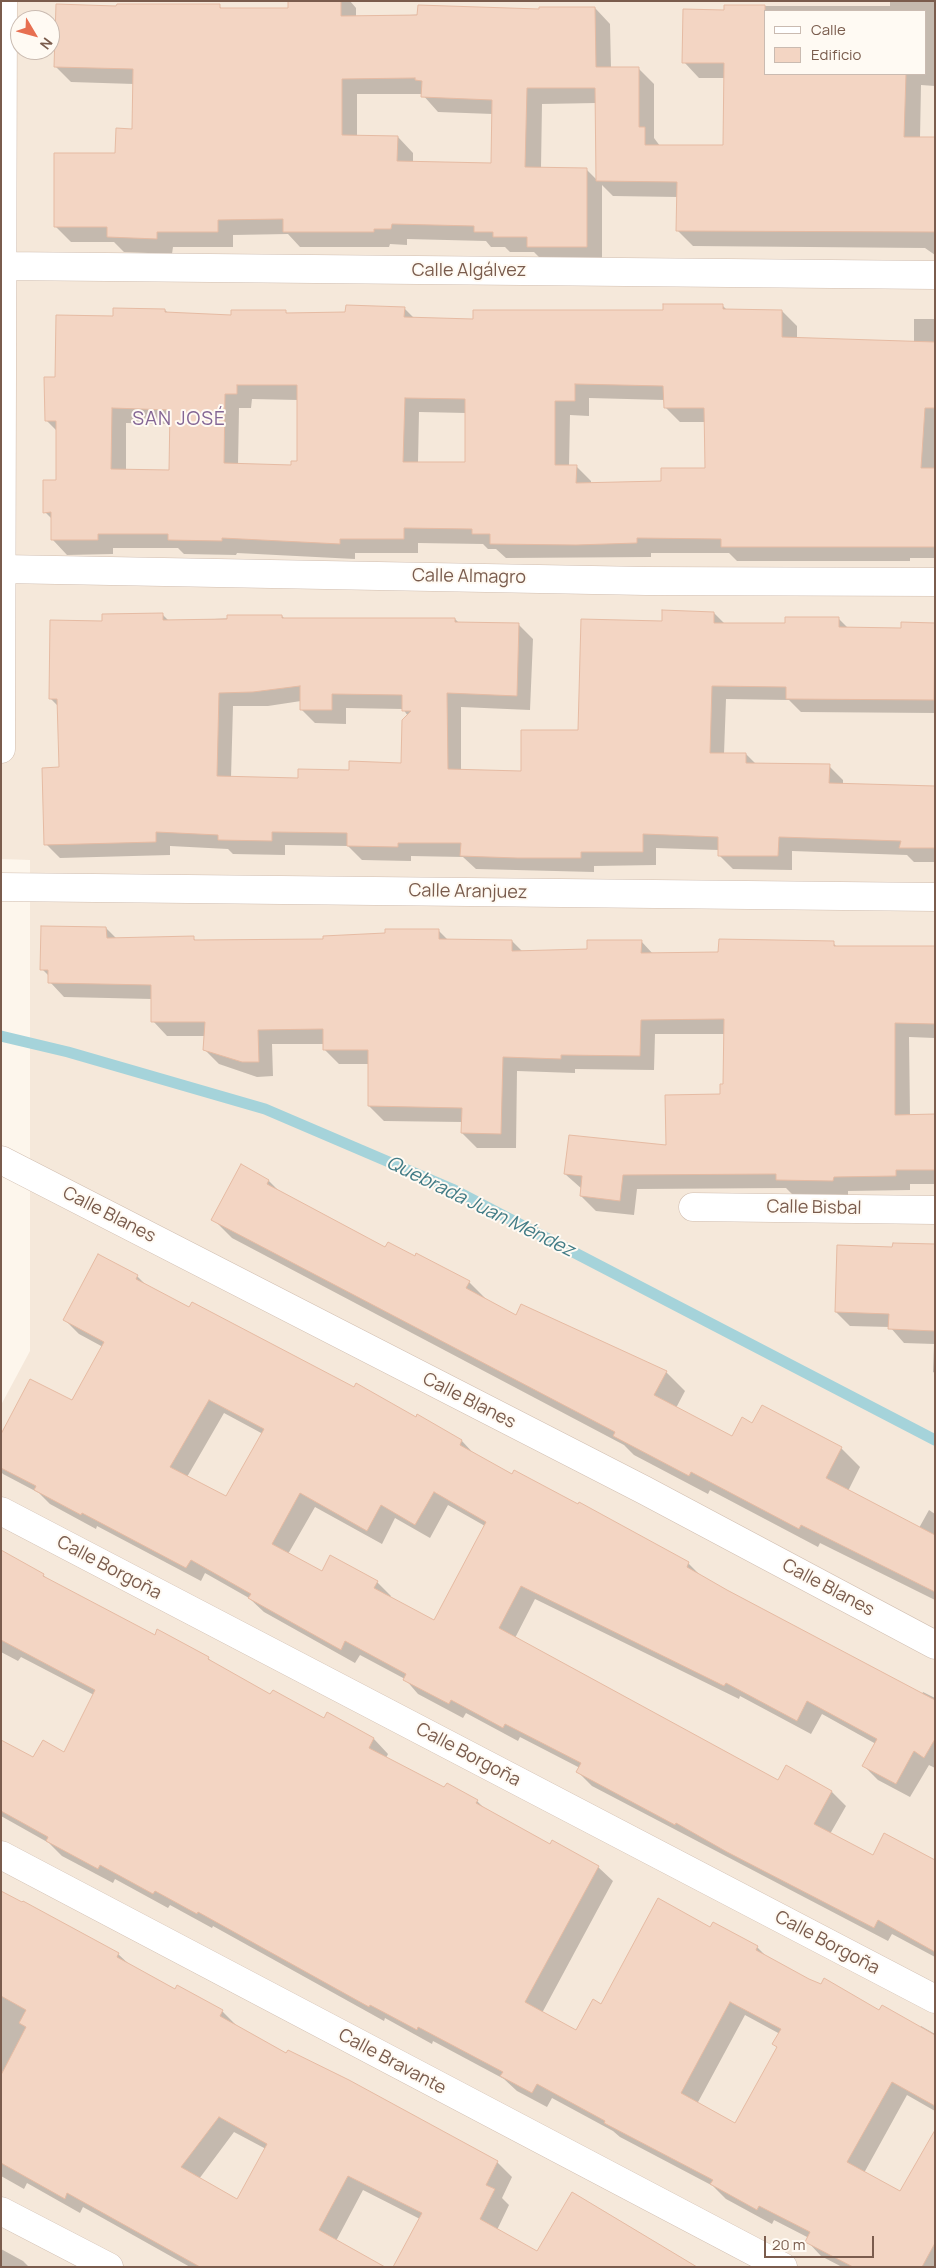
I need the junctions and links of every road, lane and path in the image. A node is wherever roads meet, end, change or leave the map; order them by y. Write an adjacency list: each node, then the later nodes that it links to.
1 (3, 1): 2 (street)
2 (3, 266): 3 (street, Calle Algálvez); 4 (street)
3 (935, 274)
4 (3, 568): 5 (street, Calle Almagro); 6 (street)
5 (935, 582)
6 (1, 749)
7 (1, 887): 8 (street, Calle Aranjuez)
8 (935, 896)
9 (1, 1160): 13 (street, Calle Blanes)
10 (693, 1207): 11 (street, Calle Bisbal)
11 (935, 1210)
12 (1, 1511): 15 (street, Calle Borgoña)
13 (935, 1645)
14 (1, 1855): 18 (street, Calle Bravante)
15 (935, 1999)
16 (1, 2211): 17 (street)
17 (109, 2267)
18 (783, 2267)

